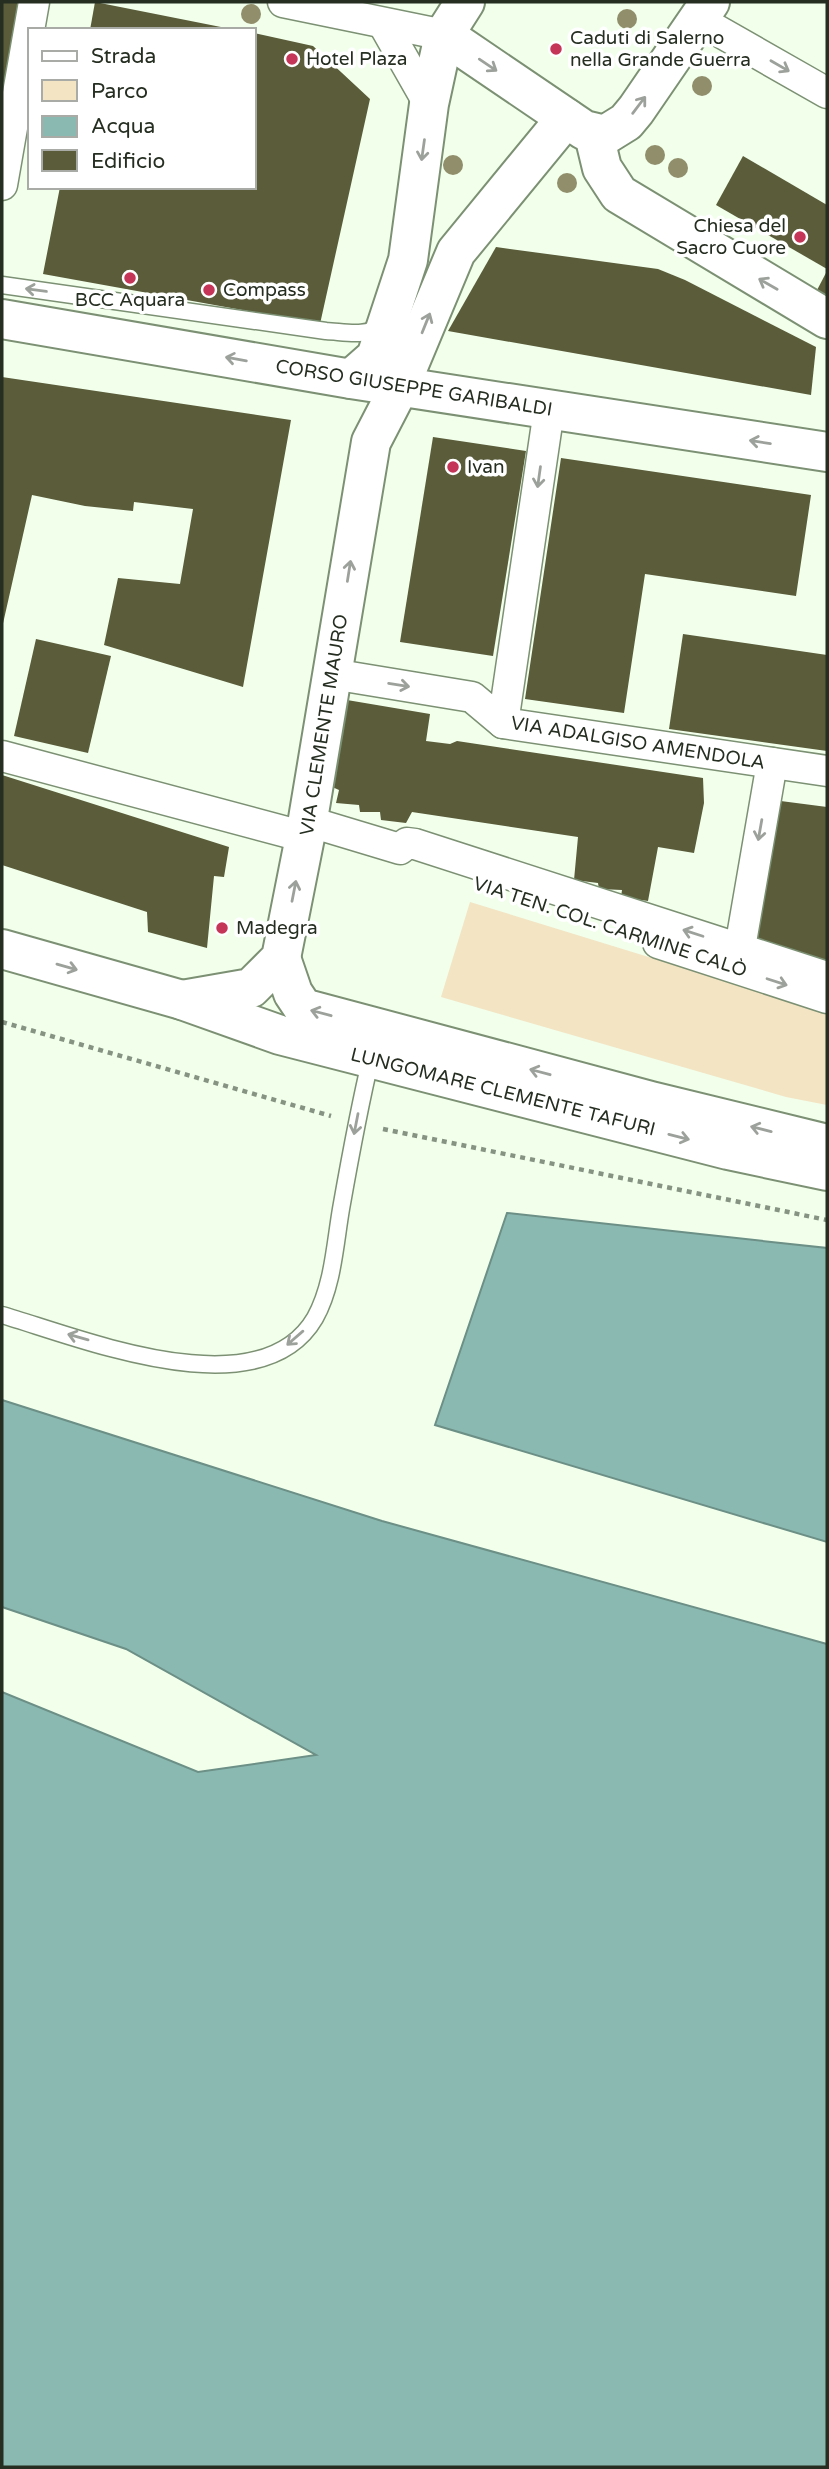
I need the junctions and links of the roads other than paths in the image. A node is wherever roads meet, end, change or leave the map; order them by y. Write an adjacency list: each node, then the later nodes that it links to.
1 (34, 2): 6 (street)
2 (283, 2): 5 (street)
3 (465, 2): 7 (main road)
4 (705, 11): 9 (street, one-way to 9); 11 (main road, one-way to 4)
5 (378, 13): 7 (street); 10 (street)
6 (29, 28)
7 (444, 35): 10 (main road); 11 (main road, one-way to 11)
8 (28, 36): 12 (street)
9 (827, 93)
10 (429, 104): 17 (main road, one-way to 17)
11 (580, 126): 15 (main road, one-way to 11); 19 (main road, VIA CLEMENTE MAURO, one-way to 11)
12 (2, 185)
13 (2, 285): 16 (lane, one-way to 13)
14 (2, 319): 18 (main road, CORSO GIUSEPPE GARIBALDI, one-way to 14)
15 (827, 319)
16 (326, 331): 17 (lane); 17 (lane)
17 (385, 333): 18 (main road); 19 (lane)
18 (351, 379): 19 (main road, CORSO GIUSEPPE GARIBALDI)
19 (400, 386): 20 (main road, CORSO GIUSEPPE GARIBALDI); 22 (main road, VIA CLEMENTE MAURO, one-way to 19)
20 (549, 410): 21 (main road, CORSO GIUSEPPE GARIBALDI, one-way to 20); 23 (street, one-way to 23)
21 (827, 452)
22 (332, 674): 23 (street, VIA ADALGISO AMENDOLA, one-way to 23); 27 (main road, VIA CLEMENTE MAURO)
23 (503, 723): 25 (street, VIA ADALGISO AMENDOLA)
24 (2, 757): 27 (street, VIA TEN. COL. CARMINE CALÒ)
25 (772, 763): 26 (street, VIA ADALGISO AMENDOLA); 29 (street, one-way to 29)
26 (827, 771)
27 (306, 829): 28 (street, VIA TEN. COL. CARMINE CALÒ); 31 (main road, VIA CLEMENTE MAURO, one-way to 27)
28 (400, 849): 29 (street, VIA TEN. COL. CARMINE CALÒ, one-way to 28); 33 (street, VIA TEN. COL. CARMINE CALÒ, one-way to 33)
29 (740, 948): 32 (street, VIA TEN. COL. CARMINE CALÒ)
30 (2, 949): 34 (main road, LUNGOMARE CLEMENTE TAFURI, one-way to 34)
31 (281, 958): 34 (main road); 36 (main road, LUNGOMARE CLEMENTE TAFURI, one-way to 31)
32 (827, 977)
33 (827, 998)
34 (182, 1000): 35 (main road, LUNGOMARE CLEMENTE TAFURI)
35 (371, 1058): 37 (main road, LUNGOMARE CLEMENTE TAFURI, one-way to 37); 38 (lane, one-way to 38)
36 (827, 1144)
37 (827, 1171)
38 (2, 1315)

